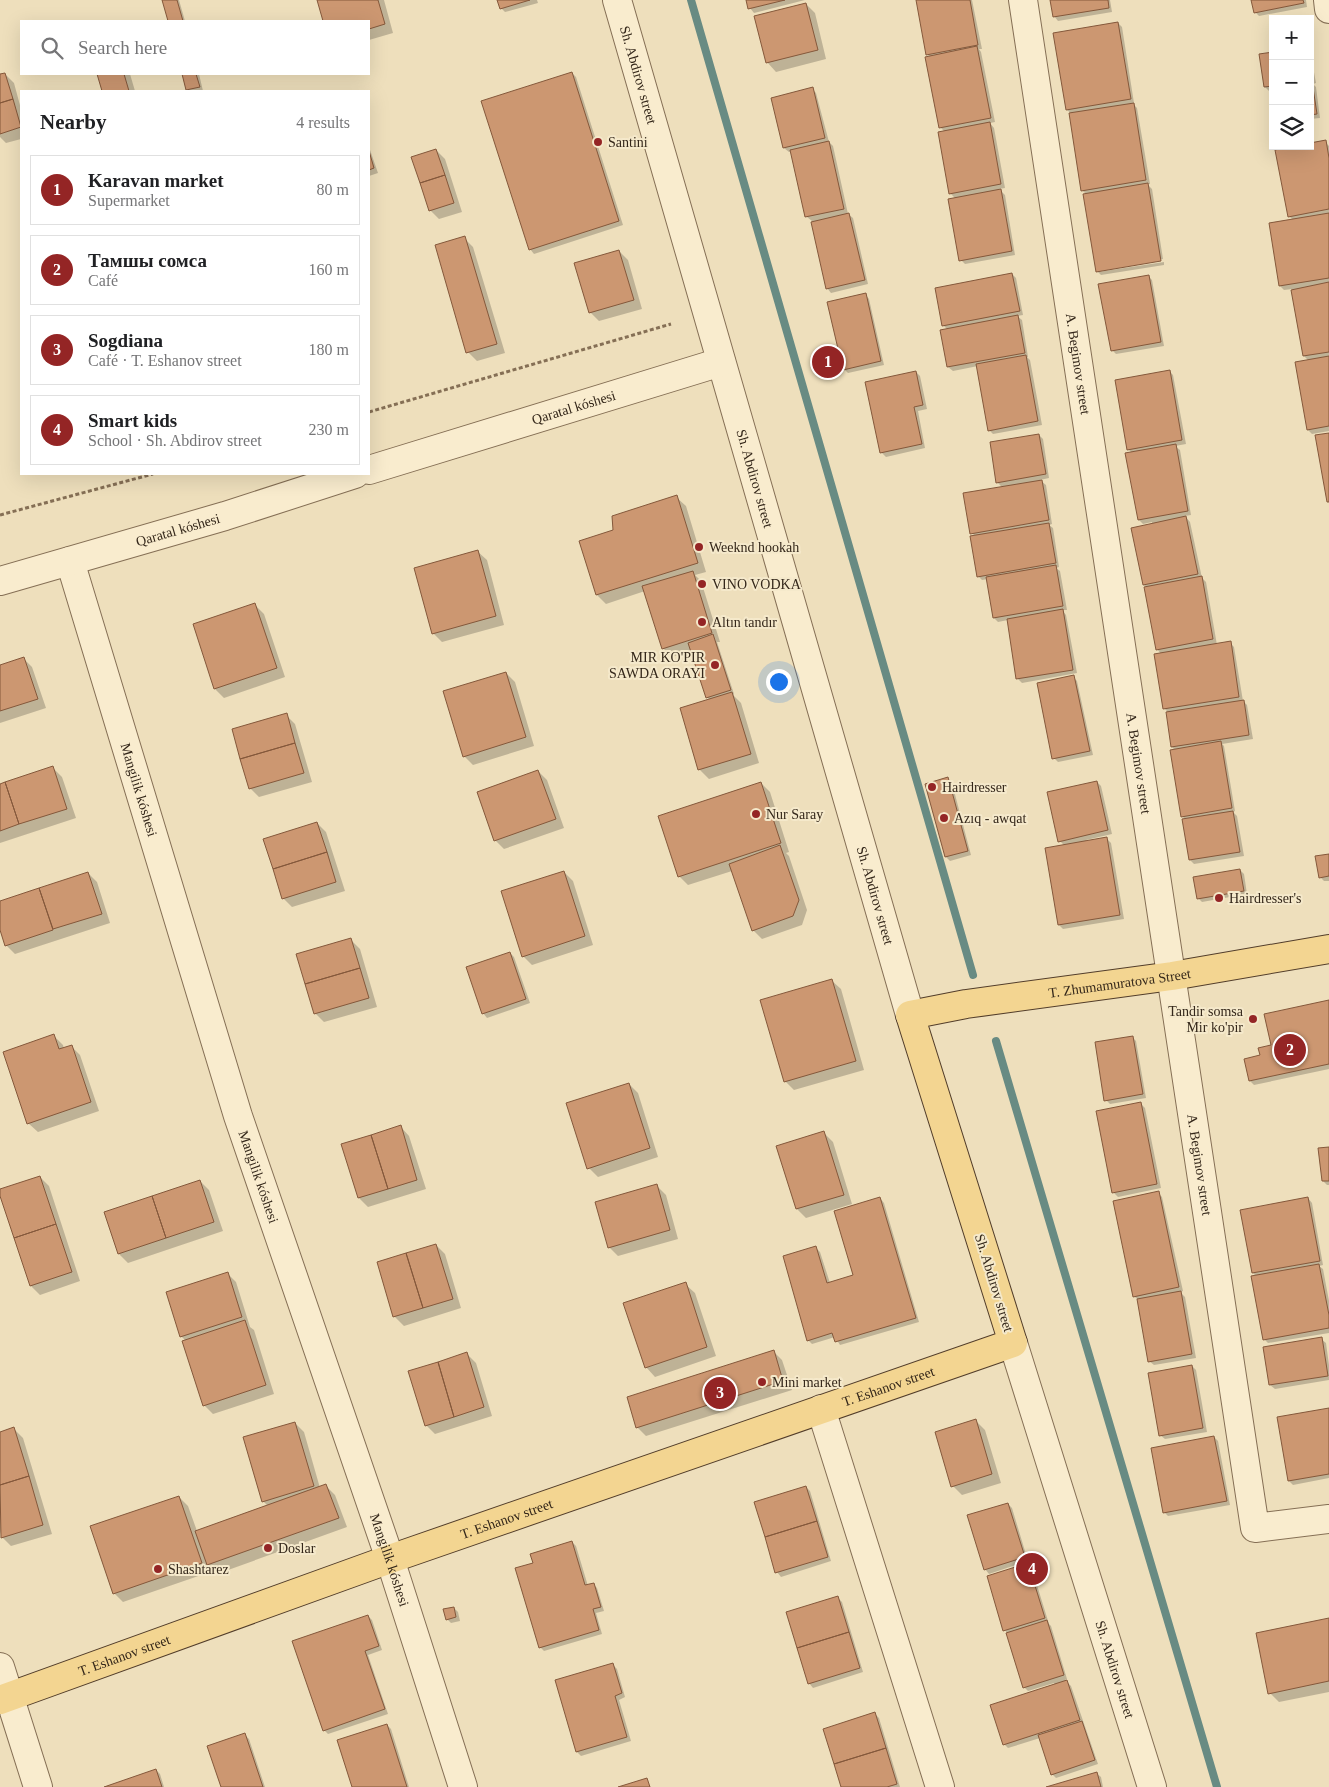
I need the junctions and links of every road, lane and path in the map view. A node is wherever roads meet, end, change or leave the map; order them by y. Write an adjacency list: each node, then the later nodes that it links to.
1 (616, 0): 6 (street, Sh. Abdirov street)
2 (1024, 0): 15 (street, A. Begimov street)
3 (1328, 0): 4 (street)
4 (1329, 9)
5 (671, 324): 7 (path)
6 (721, 362): 8 (street, Qaratal kóshesi); 16 (street, Sh. Abdirov street)
7 (370, 412)
8 (370, 470)
9 (149, 475): 11 (path)
10 (352, 475): 12 (street, Qaratal kóshesi)
11 (0, 515)
12 (70, 561): 13 (street, Qaratal kóshesi); 20 (street, Mangilik kóshesi)
13 (0, 581)
14 (1329, 950): 15 (main road, T. Zhumamuratova Street)
15 (1172, 976): 16 (main road, T. Zhumamuratova Street); 19 (street, A. Begimov street)
16 (910, 1015): 17 (main road, Sh. Abdirov street)
17 (1013, 1343): 18 (main road, T. Eshanov street); 26 (street, Sh. Abdirov street)
18 (821, 1409): 20 (main road, T. Eshanov street); 25 (street)
19 (1329, 1519)
20 (390, 1559): 22 (main road, T. Eshanov street); 24 (street, Mangilik kóshesi)
21 (0, 1667): 22 (street)
22 (5, 1698): 23 (street)
23 (38, 1787)
24 (464, 1787)
25 (940, 1787)
26 (1152, 1787)

